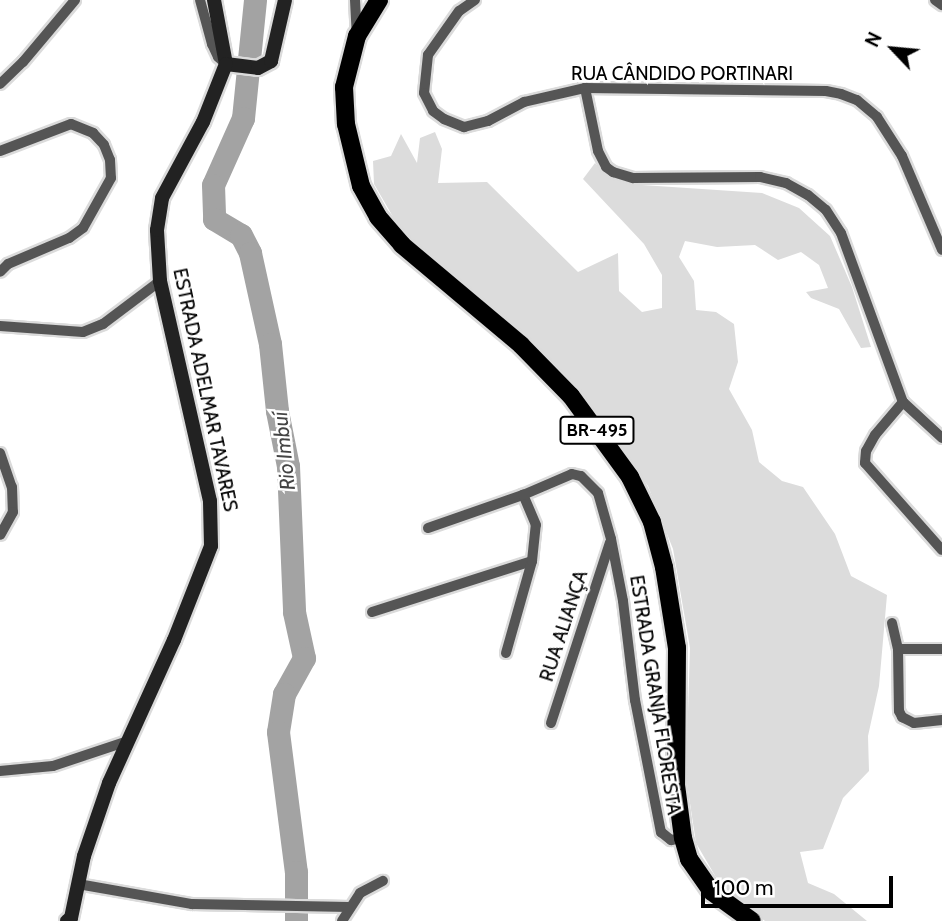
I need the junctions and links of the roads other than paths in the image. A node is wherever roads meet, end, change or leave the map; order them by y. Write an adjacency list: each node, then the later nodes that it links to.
1 (75, 0): 12 (street)
2 (200, 0): 11 (street)
3 (214, 0): 11 (street)
4 (285, 0): 11 (street)
5 (355, 0): 10 (street)
6 (379, 0): 10 (main road, BR-495)
7 (475, 0): 13 (street, RUA CÂNDIDO PORTINARI)
8 (935, 0): 9 (street)
9 (942, 5)
10 (357, 36): 37 (main road, BR-495)
11 (232, 65): 17 (street, ESTRADA ADELMAR TAVARES)
12 (0, 84)
13 (585, 88): 15 (street, RUA CÂNDIDO PORTINARI); 19 (street)
14 (0, 151): 16 (street)
15 (942, 250)
16 (0, 272)
17 (160, 281): 18 (street); 35 (street, ESTRADA ADELMAR TAVARES)
18 (2, 329)
19 (903, 402): 20 (street); 26 (street)
20 (942, 438)
21 (0, 453): 24 (street)
22 (523, 495): 23 (street); 25 (street); 27 (street)
23 (428, 528)
24 (0, 534)
25 (611, 539): 34 (street, RUA ALIANÇA); 37 (street, ESTRADA GRANJA FLORESTA)
26 (942, 550)
27 (532, 561): 28 (street); 32 (street)
28 (372, 612)
29 (892, 624): 30 (street)
30 (898, 649): 31 (street); 33 (street)
31 (942, 649)
32 (506, 653)
33 (942, 720)
34 (551, 723)
35 (128, 741): 36 (street); 39 (street, ESTRADA ADELMAR TAVARES)
36 (0, 771)
37 (683, 838): 43 (main road, BR-495)
38 (383, 881): 40 (street)
39 (78, 884): 40 (street); 41 (street, ESTRADA ADELMAR TAVARES)
40 (349, 907): 42 (street)
41 (70, 920)
42 (342, 921)
43 (751, 921)

